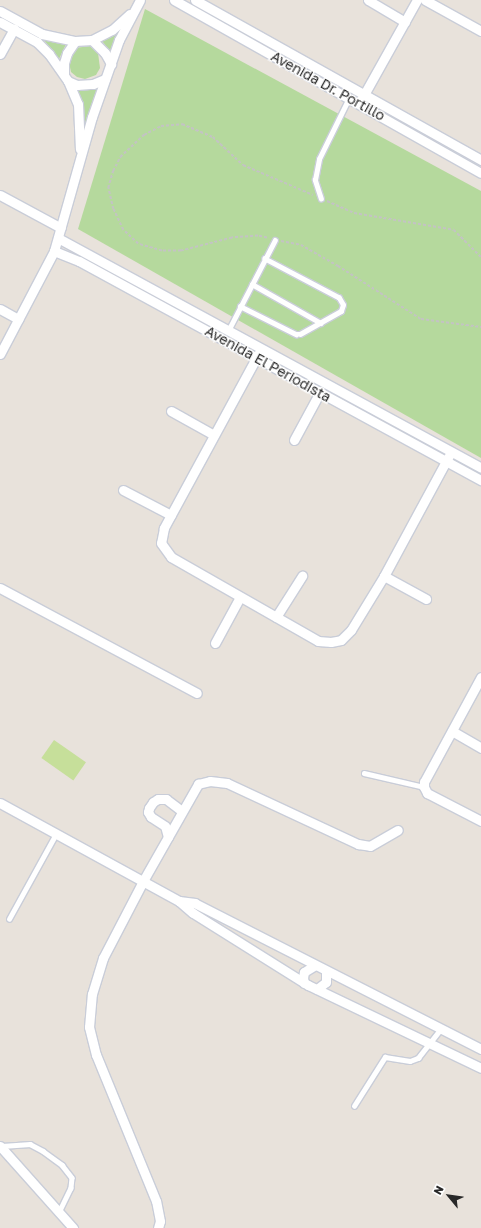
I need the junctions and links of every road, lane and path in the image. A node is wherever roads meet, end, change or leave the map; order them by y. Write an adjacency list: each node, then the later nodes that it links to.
1 (140, 0): 8 (street)
2 (174, 0): 20 (street, Avenida Dr. Portillo)
3 (195, 0): 19 (street, Avenida Dr. Portillo)
4 (368, 0): 10 (street)
5 (417, 0): 10 (street)
6 (426, 0): 12 (street)
7 (0, 11): 14 (street)
8 (134, 11): 13 (street); 16 (street)
9 (0, 22): 11 (street)
10 (405, 22): 19 (street)
11 (14, 30): 15 (street); 17 (street)
12 (481, 31)
13 (92, 40): 14 (street); 16 (street)
14 (75, 41): 17 (street)
15 (0, 54)
16 (111, 64): 18 (street)
17 (66, 78): 18 (street); 22 (street)
18 (105, 79): 22 (street)
19 (364, 94): 21 (street); 23 (street, Avenida Dr. Portillo)
20 (349, 98): 21 (street, Avenida Dr. Portillo); 26 (lane)
21 (358, 104): 24 (street, Avenida Dr. Portillo)
22 (80, 159): 27 (street)
23 (481, 160)
24 (481, 173)
25 (0, 195): 27 (street)
26 (321, 199)
27 (61, 228): 28 (street)
28 (58, 238): 30 (street); 37 (street)
29 (274, 240): 31 (lane)
30 (54, 251): 35 (street); 40 (street, Avenida El Periodista)
31 (264, 260): 32 (lane); 36 (lane)
32 (252, 284): 33 (lane); 36 (lane)
33 (240, 306): 36 (lane); 37 (lane)
34 (0, 309): 35 (street)
35 (18, 319): 39 (street)
36 (320, 323)
37 (228, 331): 38 (street)
38 (261, 349): 40 (street); 45 (street)
39 (0, 354)
40 (256, 357): 41 (street, Avenida El Periodista); 43 (street)
41 (320, 392): 44 (street); 46 (street, Avenida El Periodista)
42 (171, 411): 43 (street)
43 (214, 435): 50 (street)
44 (294, 440)
45 (451, 452): 46 (street); 47 (street)
46 (446, 461): 48 (street, Avenida El Periodista); 52 (street)
47 (481, 468)
48 (481, 480)
49 (123, 490): 50 (street)
50 (171, 515): 54 (street)
51 (302, 576): 56 (street)
52 (384, 576): 55 (street); 56 (street)
53 (0, 588): 59 (street)
54 (240, 597): 56 (street); 57 (street)
55 (426, 599)
56 (276, 617)
57 (214, 643)
58 (481, 677): 60 (street)
59 (197, 694)
60 (452, 731): 61 (street); 63 (street)
61 (481, 748)
62 (364, 773): 63 (lane)
63 (424, 786): 66 (street)
64 (0, 802): 68 (street)
65 (182, 811): 67 (street); 69 (street); 69 (street)
66 (481, 822)
67 (398, 830)
68 (56, 834): 70 (street); 72 (lane)
69 (168, 837): 70 (street)
70 (143, 881): 71 (street); 85 (street)
71 (179, 901): 73 (street); 75 (street)
72 (9, 919)
73 (315, 965): 74 (street); 75 (street)
74 (326, 971): 76 (street); 77 (street)
75 (304, 983): 76 (street)
76 (317, 989): 78 (street)
77 (441, 1029): 78 (lane); 79 (street)
78 (431, 1043): 80 (street); 81 (lane)
79 (481, 1050)
80 (481, 1068)
81 (354, 1106)
82 (0, 1146): 83 (street); 83 (lane)
83 (59, 1213): 84 (street)
84 (73, 1228)
85 (158, 1228)

